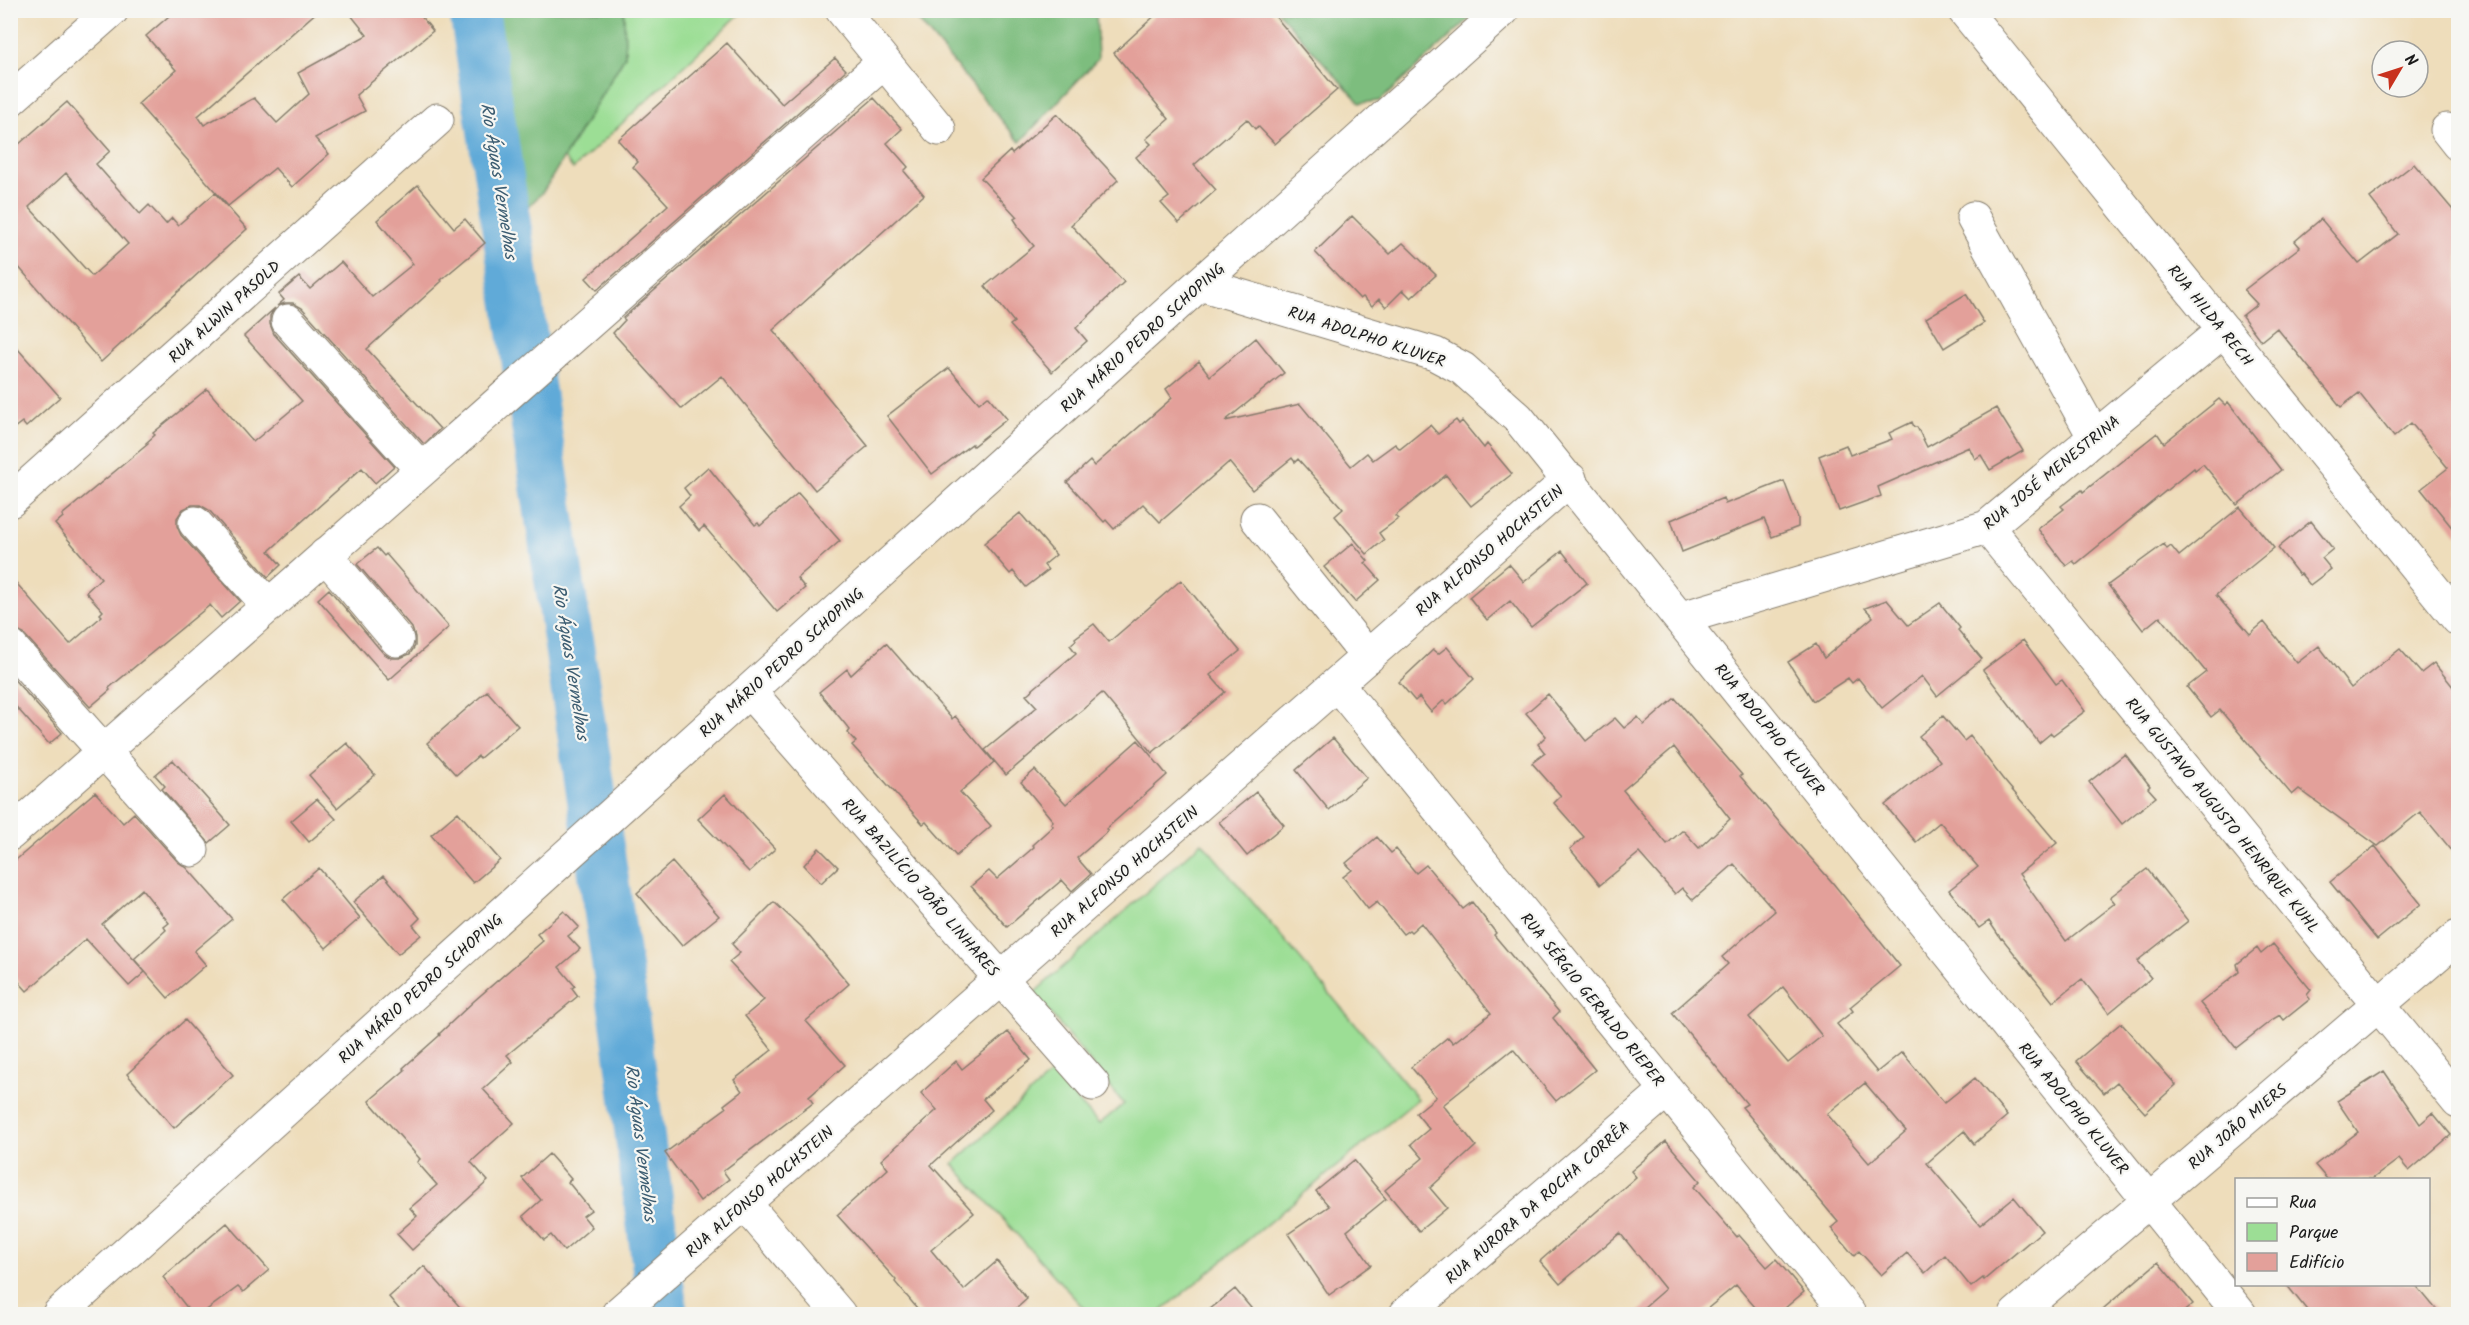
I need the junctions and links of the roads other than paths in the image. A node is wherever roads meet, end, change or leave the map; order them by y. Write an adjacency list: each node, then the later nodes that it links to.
1 (112, 10): 6 (street)
2 (842, 10): 5 (street)
3 (1503, 10): 10 (street, RUA MÁRIO PEDRO SCHOPING)
4 (1964, 10): 12 (street, RUA HILDA RECH)
5 (884, 62): 8 (street); 14 (street)
6 (10, 100)
7 (437, 120): 16 (street, RUA ALWIN PASOLD)
8 (939, 129)
9 (1973, 218): 13 (street)
10 (1200, 284): 15 (street, RUA ADOLPHO KLUVER); 28 (street, RUA MÁRIO PEDRO SCHOPING)
11 (288, 321): 14 (street)
12 (2224, 330): 13 (street, RUA JOSÉ MENESTRINA); 23 (street, RUA HILDA RECH)
13 (2095, 438): 19 (street, RUA JOSÉ MENESTRINA)
14 (422, 470): 20 (street)
15 (1570, 479): 22 (street, RUA ADOLPHO KLUVER); 26 (street, RUA ALFONSO HOCHSTEIN)
16 (10, 501)
17 (1257, 519): 26 (street)
18 (195, 523): 21 (street)
19 (1987, 527): 22 (street, RUA JOSÉ MENESTRINA); 34 (street, RUA GUSTAVO AUGUSTO HENRIQUE KUHL)
20 (326, 555): 21 (street); 24 (street)
21 (268, 606): 29 (street)
22 (1682, 618): 38 (street, RUA ADOLPHO KLUVER)
23 (2458, 619)
24 (397, 640)
25 (10, 646): 29 (street)
26 (1368, 657): 27 (street, RUA ALFONSO HOCHSTEIN)
27 (1337, 684): 33 (street, RUA ALFONSO HOCHSTEIN); 36 (street, RUA SÉRGIO GERALDO RIEPER)
28 (749, 691): 33 (street, RUA BAZILÍCIO JOÃO LINHARES); 40 (street, RUA MÁRIO PEDRO SCHOPING)
29 (104, 751): 30 (street); 31 (street)
30 (10, 834)
31 (192, 850)
32 (2458, 937): 34 (street, RUA JOÃO MIERS)
33 (1001, 979): 35 (street, RUA BAZILÍCIO JOÃO LINHARES); 39 (street, RUA ALFONSO HOCHSTEIN)
34 (2379, 1005): 37 (street, RUA GUSTAVO AUGUSTO HENRIQUE KUHL); 38 (street, RUA JOÃO MIERS)
35 (1093, 1084)
36 (1667, 1090): 43 (street, RUA AURORA DA ROCHA CORRÊA); 44 (street, RUA SÉRGIO GERALDO RIEPER)
37 (2458, 1102)
38 (2149, 1201): 45 (street, RUA JOÃO MIERS); 46 (street, RUA ADOLPHO KLUVER)
39 (745, 1204): 41 (street, RUA ALFONSO HOCHSTEIN); 42 (street)
40 (59, 1314)
41 (618, 1314)
42 (839, 1314)
43 (1406, 1314)
44 (1849, 1314)
45 (2016, 1314)
46 (2240, 1314)

